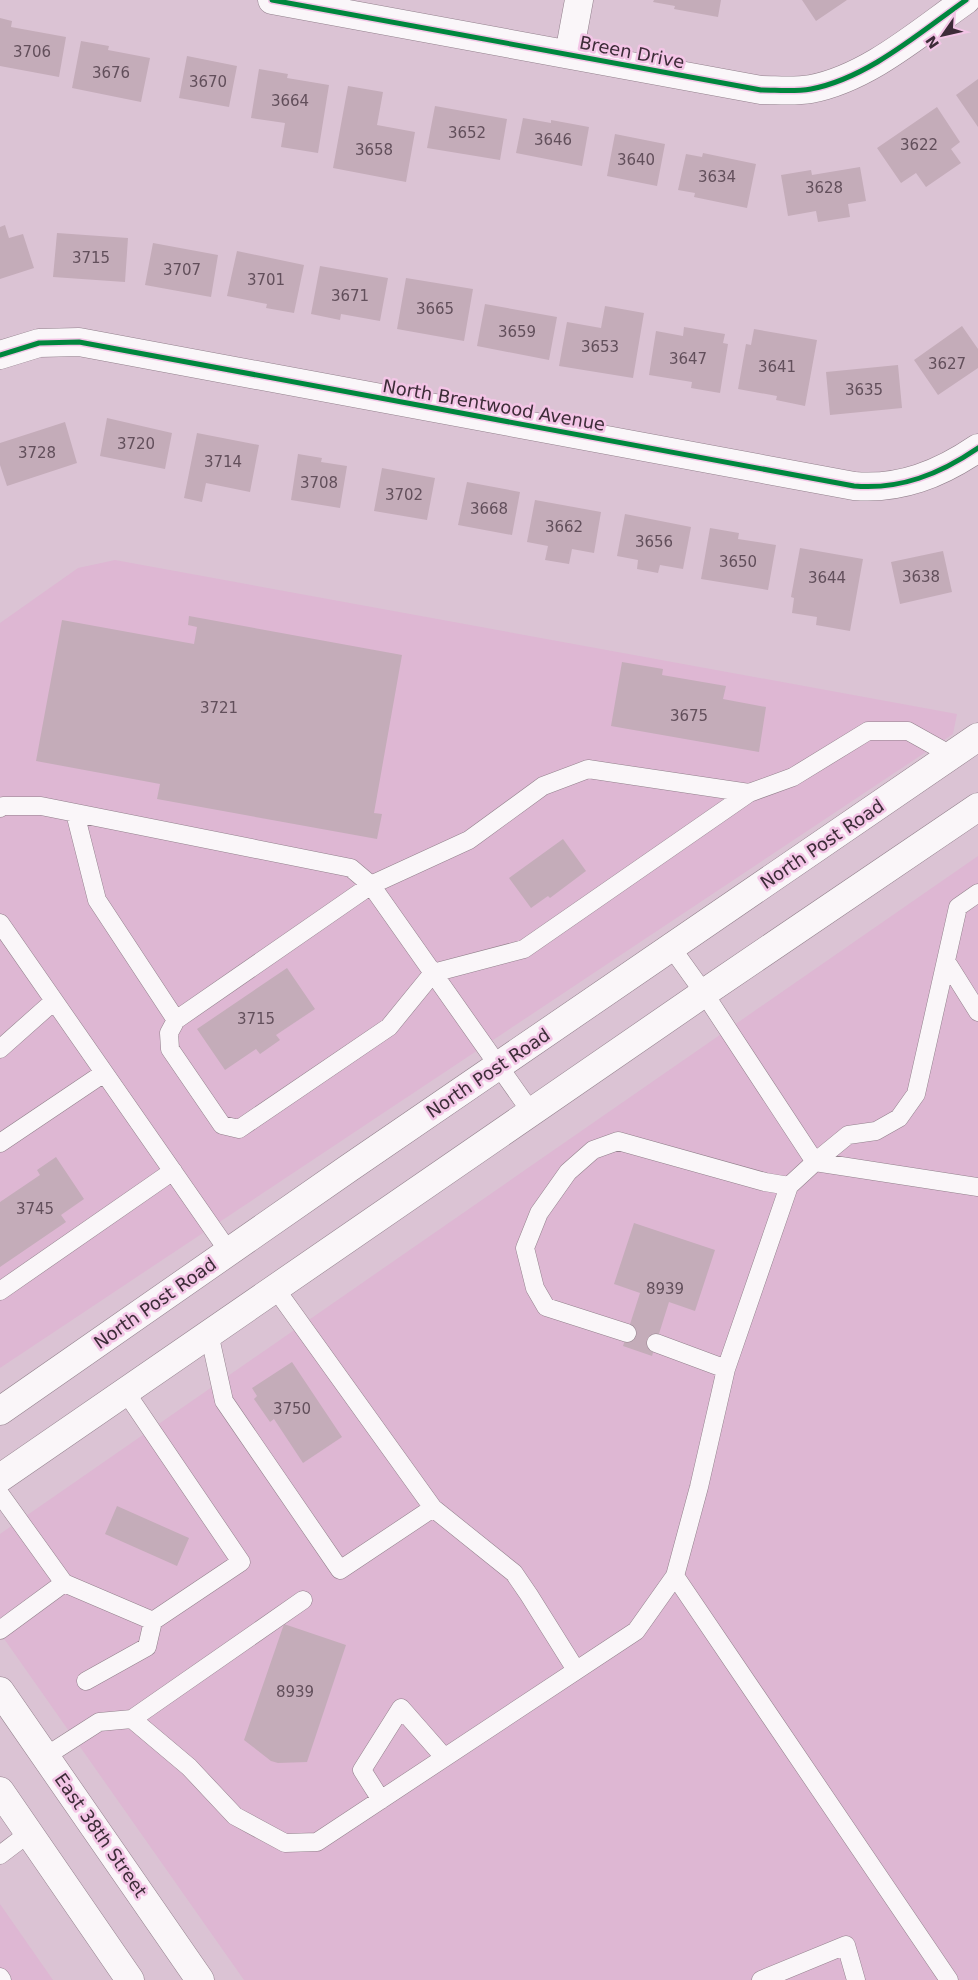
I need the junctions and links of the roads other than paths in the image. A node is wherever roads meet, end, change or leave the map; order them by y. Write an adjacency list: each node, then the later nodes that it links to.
1 (272, 0): 4 (main road, Breen Drive)
2 (579, 0): 4 (main road)
3 (966, 0): 4 (main road, Breen Drive)
4 (569, 54)
5 (0, 355): 6 (main road, North Brentwood Avenue)
6 (978, 448)
7 (978, 737): 8 (main road, North Post Road)
8 (951, 755): 9 (lane); 16 (main road, North Post Road)
9 (750, 792): 13 (lane); 18 (lane)
10 (978, 807): 19 (main road)
11 (0, 808): 12 (lane)
12 (75, 813): 13 (lane); 22 (lane)
13 (371, 885): 18 (lane); 22 (lane)
14 (978, 893): 17 (lane)
15 (0, 923): 20 (lane)
16 (671, 947): 19 (lane); 24 (main road, North Post Road)
17 (946, 961): 21 (lane); 28 (lane)
18 (433, 973): 22 (lane); 24 (lane)
19 (704, 993): 26 (main road); 28 (lane)
20 (54, 1001): 23 (lane); 25 (lane)
21 (977, 1010)
22 (176, 1020)
23 (0, 1049)
24 (498, 1066): 26 (lane); 32 (main road, North Post Road)
25 (104, 1073): 27 (lane); 29 (lane)
26 (531, 1112): 33 (main road)
27 (0, 1143)
28 (814, 1162): 30 (lane); 31 (lane)
29 (173, 1171): 32 (lane); 34 (lane)
30 (789, 1186): 35 (lane); 38 (lane)
31 (978, 1186)
32 (229, 1252): 40 (main road, North Post Road)
33 (275, 1288): 36 (main road); 43 (lane)
34 (0, 1291)
35 (627, 1332)
36 (209, 1333): 39 (main road); 43 (lane)
37 (656, 1343): 38 (lane)
38 (726, 1369): 44 (lane)
39 (124, 1391): 41 (main road); 47 (lane)
40 (0, 1410)
41 (0, 1478)
42 (0, 1494): 45 (lane)
43 (433, 1508): 49 (lane)
44 (676, 1576): 49 (lane); 65 (lane)
45 (64, 1583): 47 (lane); 48 (lane)
46 (303, 1600): 52 (lane)
47 (153, 1621): 50 (lane)
48 (0, 1630)
49 (576, 1670): 54 (lane)
50 (86, 1681)
51 (0, 1691): 53 (main road, East 38th Street)
52 (132, 1719): 53 (lane); 56 (lane)
53 (46, 1756): 62 (main road, East 38th Street)
54 (444, 1758): 56 (lane); 56 (lane)
55 (0, 1791): 57 (main road)
56 (380, 1800)
57 (29, 1833): 58 (lane); 61 (main road)
58 (0, 1855)
59 (0, 1977): 60 (lane)
60 (2, 1980)
61 (130, 1980)
62 (200, 1980)
63 (761, 1980): 64 (lane)
64 (856, 1980)
65 (949, 1980)

